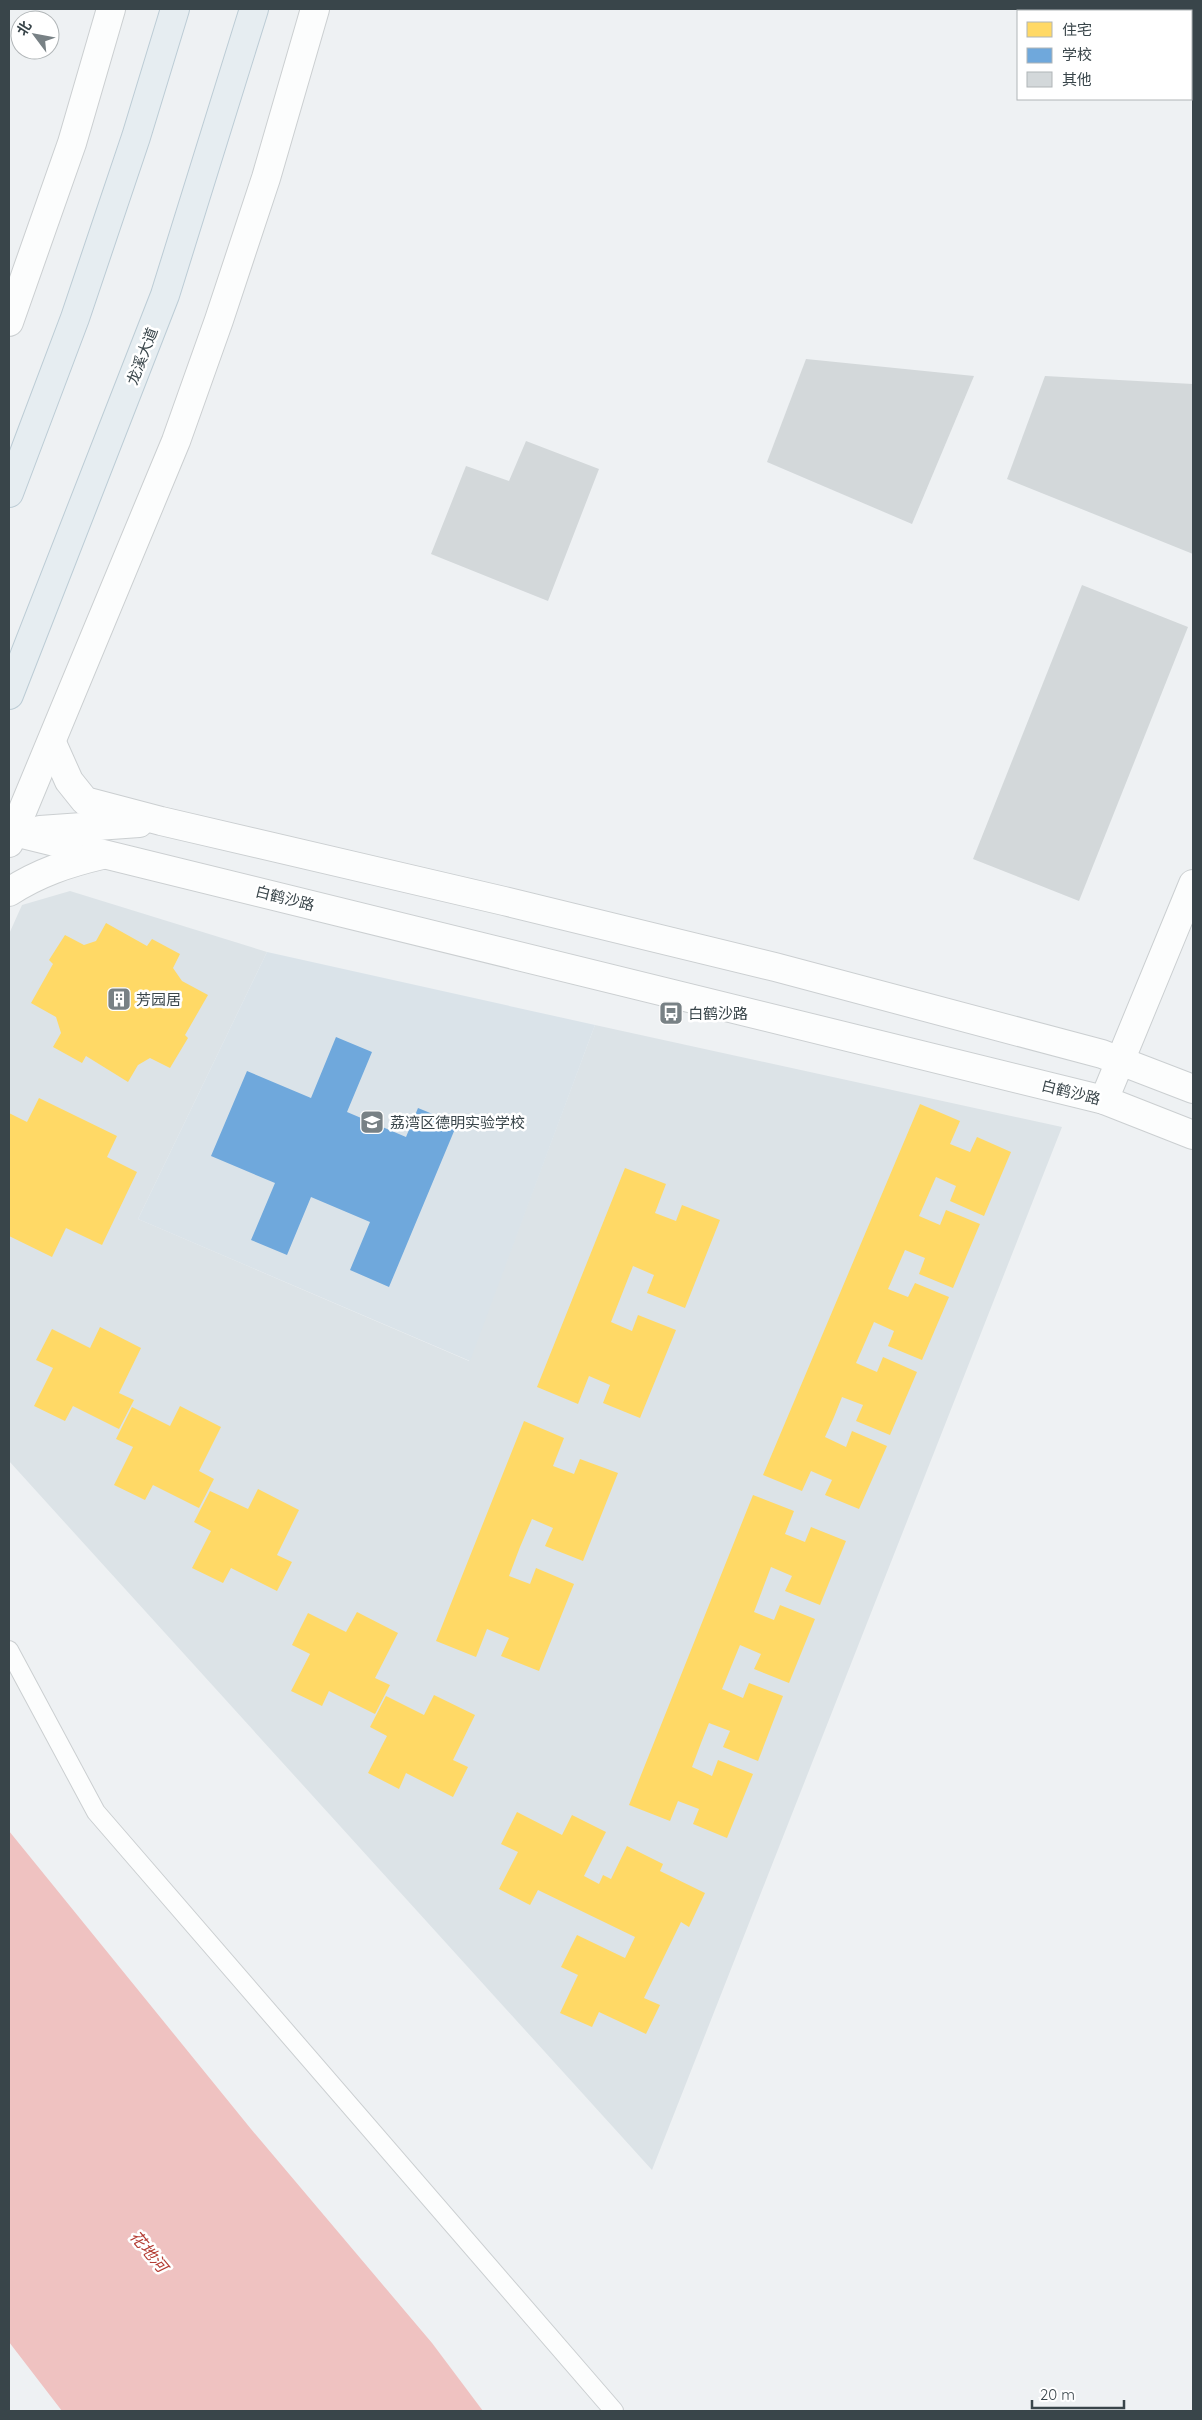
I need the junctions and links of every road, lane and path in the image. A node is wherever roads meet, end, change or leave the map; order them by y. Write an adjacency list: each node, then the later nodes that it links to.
1 (111, 9): 5 (street)
2 (175, 9): 6 (main road)
3 (254, 9): 7 (main road, 龙溪大道)
4 (315, 9): 8 (street)
5 (9, 322)
6 (9, 493)
7 (9, 696)
8 (52, 743): 9 (street); 10 (street)
9 (161, 821): 10 (street); 14 (street)
10 (10, 835): 11 (street, 白鹤沙路)
11 (106, 854): 13 (street); 16 (street, 白鹤沙路)
12 (1193, 884): 14 (street)
13 (9, 892)
14 (1120, 1061): 15 (street); 16 (street)
15 (1193, 1089)
16 (1104, 1100): 17 (street, 白鹤沙路)
17 (1193, 1135)
18 (9, 1650): 19 (lane)
19 (614, 2411)

